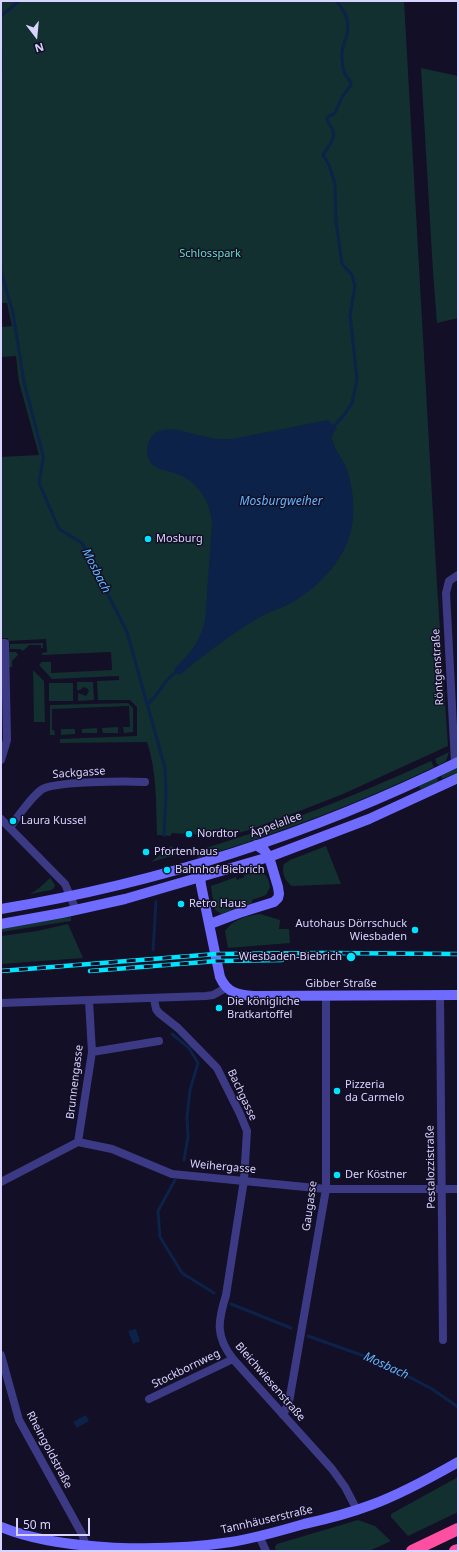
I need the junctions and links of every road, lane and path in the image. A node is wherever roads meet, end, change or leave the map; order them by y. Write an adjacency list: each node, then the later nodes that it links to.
1 (458, 575): 4 (street, Röntgenstraße)
2 (1, 643): 3 (street)
3 (1, 760)
4 (457, 762): 9 (street, Äppelallee)
5 (458, 778): 11 (street)
6 (145, 782): 8 (street, Sackgasse)
7 (1, 819): 8 (street)
8 (10, 828): 13 (street)
9 (256, 845): 10 (street, Äppelallee); 11 (street)
10 (220, 857): 12 (street); 13 (street, Äppelallee)
11 (269, 857): 12 (street); 17 (street)
12 (200, 878): 15 (street); 17 (street)
13 (71, 896): 14 (street, Äppelallee); 15 (street)
14 (1, 909)
15 (76, 910): 16 (street)
16 (1, 924)
17 (210, 924): 18 (street)
18 (226, 988): 21 (street, Gibber Straße); 22 (street)
19 (440, 995): 20 (street, Gibber Straße); 21 (street, Gibber Straße); 31 (street, Pestalozzistraße)
20 (458, 995)
21 (326, 996): 30 (street, Gaugasse)
22 (154, 998): 23 (street); 28 (street, Bachgasse)
23 (90, 1001): 24 (street); 26 (street, Brunnengasse)
24 (1, 1003)
25 (159, 1041): 26 (street)
26 (92, 1052): 27 (street, Brunnengasse)
27 (78, 1142): 28 (street, Weihergasse); 29 (street)
28 (244, 1180): 30 (street, Weihergasse); 35 (street, Bleichwiesenstraße)
29 (1, 1182)
30 (326, 1189): 31 (street, Weihergasse); 37 (street, Gaugasse)
31 (443, 1189): 32 (street, Weihergasse); 33 (street, Pestalozzistraße)
32 (458, 1189)
33 (443, 1340)
34 (1, 1355): 43 (street, Rheingoldstraße)
35 (233, 1359): 36 (street, Stockbornweg); 37 (street, Bleichwiesenstraße)
36 (149, 1399)
37 (283, 1414): 39 (street, Bleichwiesenstraße)
38 (458, 1462): 39 (street, Tannhäuserstraße)
39 (356, 1510): 42 (street, Tannhäuserstraße)
40 (1, 1527): 43 (street, Tannhäuserstraße)
41 (458, 1529): 45 (highway)
42 (259, 1536): 43 (street, Tannhäuserstraße); 44 (street)
43 (87, 1549)
44 (266, 1551)
45 (412, 1551)

